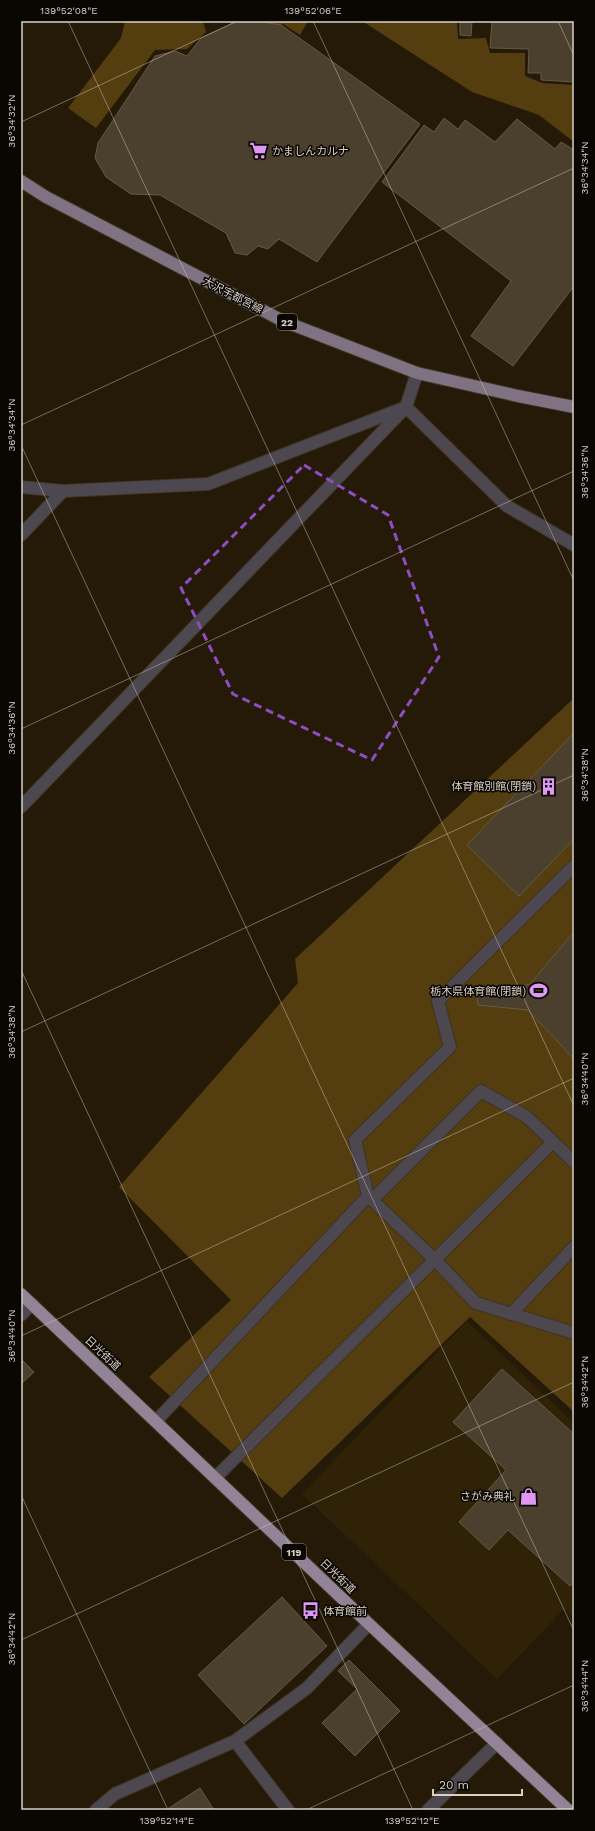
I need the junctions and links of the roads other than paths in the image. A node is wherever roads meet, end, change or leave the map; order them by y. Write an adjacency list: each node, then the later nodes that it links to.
1 (21, 181): 2 (main road, 大沢宇都宮線 / 22)
2 (417, 373): 3 (street); 4 (main road, 大沢宇都宮線 / 22)
3 (406, 407): 6 (street); 8 (street); 9 (street)
4 (574, 407)
5 (21, 487): 6 (street)
6 (63, 491): 7 (street)
7 (21, 535)
8 (574, 545)
9 (21, 807)
10 (574, 866): 13 (street)
11 (553, 1142): 12 (street); 13 (street); 15 (street)
12 (574, 1162)
13 (370, 1198): 15 (street); 21 (street)
14 (574, 1247): 18 (street)
15 (434, 1259): 18 (street); 22 (street)
16 (21, 1294): 17 (highway, 日光街道 / 119)
17 (32, 1304): 19 (street); 21 (highway, 日光街道 / 119)
18 (511, 1314): 20 (street)
19 (21, 1315)
20 (574, 1333)
21 (156, 1420): 22 (highway, 日光街道 / 119)
22 (216, 1477): 23 (highway, 日光街道 / 119)
23 (369, 1624): 24 (street); 25 (highway, 日光街道 / 119)
24 (234, 1741): 26 (street); 27 (street)
25 (496, 1743): 28 (street); 29 (highway, 日光街道 / 119)
26 (285, 1809)
27 (96, 1810)
28 (428, 1810)
29 (568, 1810)

